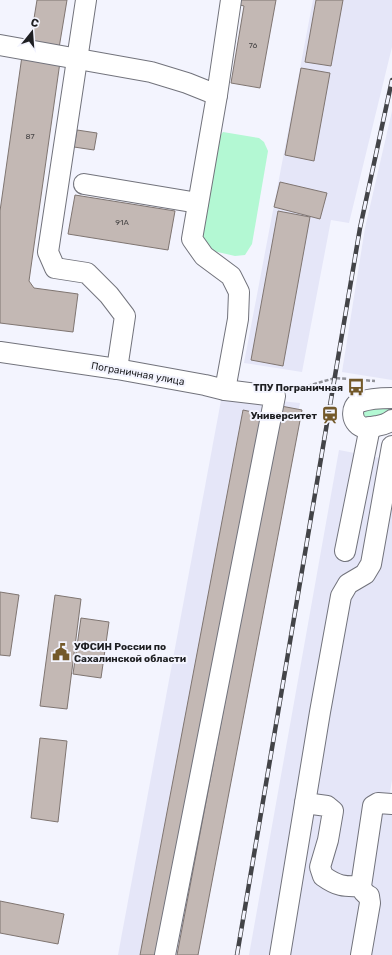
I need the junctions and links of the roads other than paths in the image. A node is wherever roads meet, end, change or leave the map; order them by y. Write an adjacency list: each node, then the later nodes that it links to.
1 (86, 0): 4 (street)
2 (231, 0): 5 (street)
3 (0, 46): 4 (street)
4 (77, 59): 5 (street); 9 (street)
5 (217, 95): 7 (street)
6 (84, 184): 7 (street)
7 (198, 203): 10 (street)
8 (0, 352): 9 (street, Пограничная улица)
9 (117, 369): 10 (street, Пограничная улица)
10 (225, 390): 19 (street, Пограничная улица)
11 (392, 398): 13 (street)
12 (392, 420): 13 (street)
13 (370, 427): 15 (street)
14 (392, 446): 16 (street)
15 (345, 551)
16 (305, 803): 18 (street); 20 (street)
17 (392, 804): 18 (street)
18 (361, 886): 21 (street)
19 (165, 955)
20 (280, 955)
21 (361, 955)

